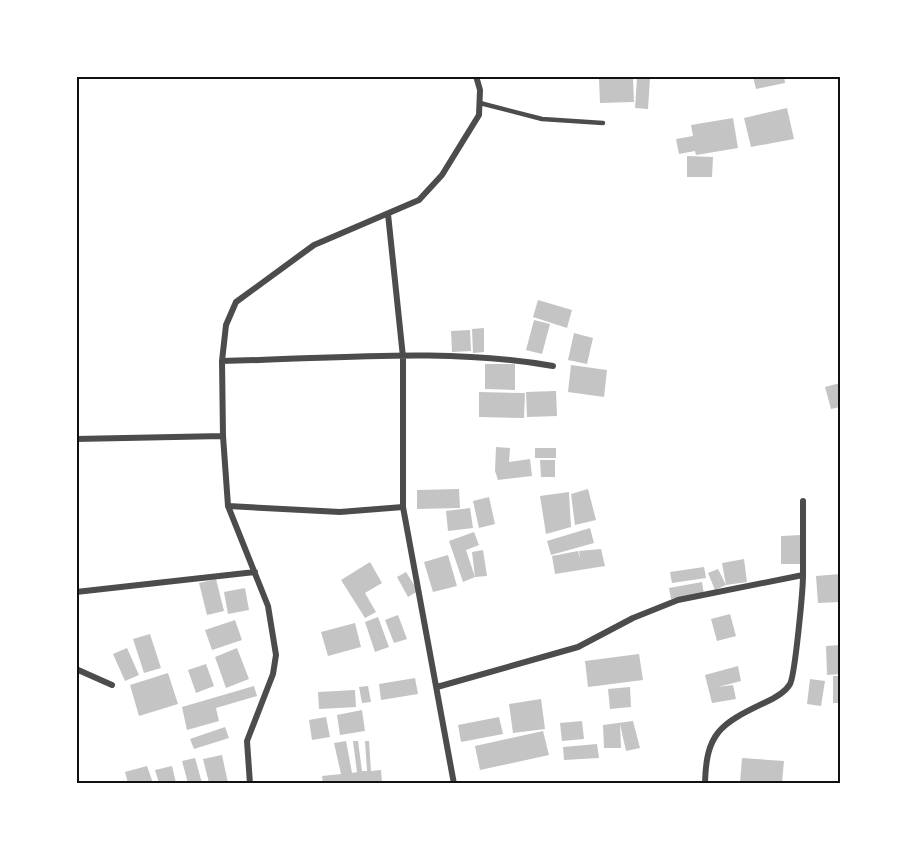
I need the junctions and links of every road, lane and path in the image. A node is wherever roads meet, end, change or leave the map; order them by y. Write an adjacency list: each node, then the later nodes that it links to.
1 (476, 76): 2 (street)
2 (480, 103): 3 (lane); 4 (street)
3 (603, 123)
4 (388, 214): 5 (street); 6 (street)
5 (403, 357): 6 (street); 7 (street); 12 (street)
6 (222, 361): 8 (street)
7 (553, 366)
8 (223, 436): 9 (street); 11 (street)
9 (76, 439)
10 (803, 501): 14 (street)
11 (228, 506): 12 (street); 13 (street)
12 (403, 507): 18 (street)
13 (255, 572): 15 (street); 19 (street)
14 (803, 575): 18 (street); 21 (street)
15 (76, 592)
16 (76, 669): 17 (street)
17 (112, 685)
18 (437, 687): 20 (street)
19 (250, 783)
20 (454, 783)
21 (705, 783)

